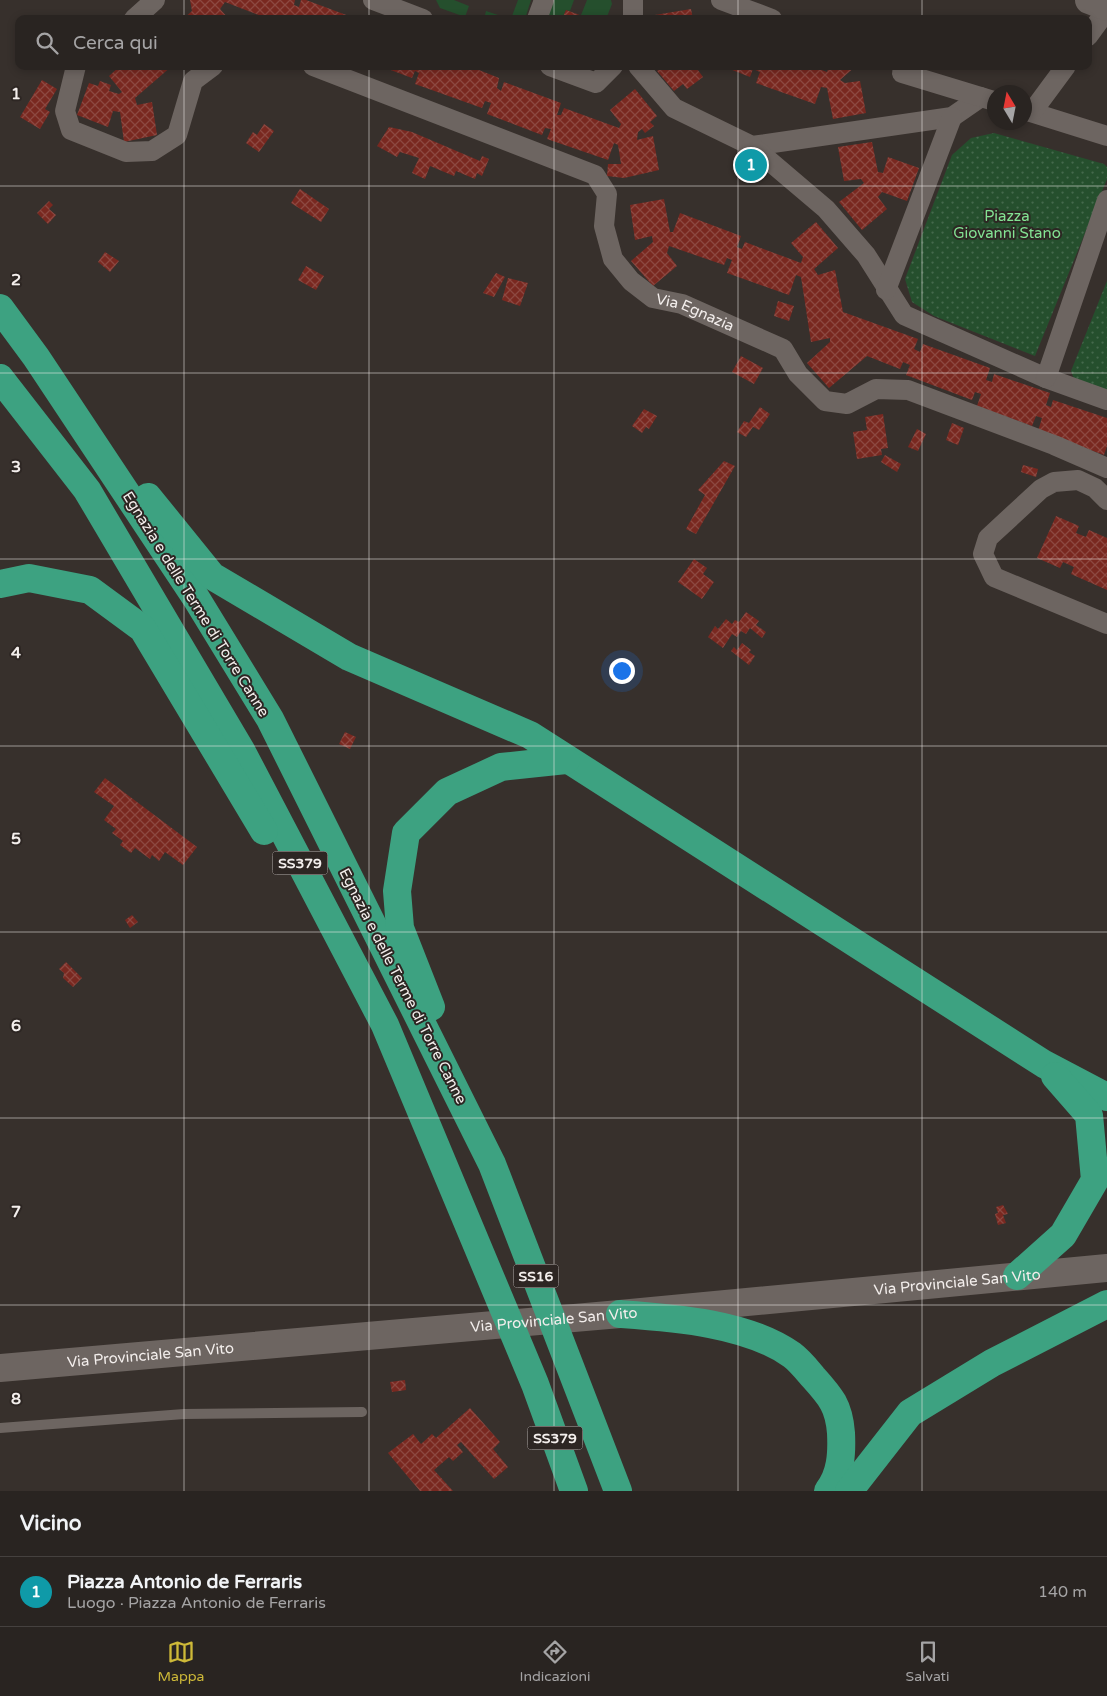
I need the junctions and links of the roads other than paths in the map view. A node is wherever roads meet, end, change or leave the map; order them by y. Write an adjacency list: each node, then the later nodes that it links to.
1 (155, 0): 9 (street)
2 (373, 0): 8 (street)
3 (544, 0): 10 (street)
4 (633, 0): 11 (street)
5 (721, 0): 12 (street)
6 (1089, 0): 7 (main road)
7 (1107, 9): 13 (street)
8 (420, 12)
9 (138, 15)
10 (538, 15)
11 (633, 15)
12 (761, 15)
13 (1092, 30)
14 (75, 70): 15 (street)
15 (208, 70)
16 (323, 70): 36 (street, Via Egnazia)
17 (561, 70): 18 (street)
18 (609, 70)
19 (641, 70): 28 (street)
20 (1063, 70): 24 (street)
21 (902, 72): 22 (street)
22 (987, 99)
23 (987, 100): 26 (street)
24 (1032, 106)
25 (1032, 112): 27 (street)
26 (952, 117): 28 (street); 30 (street)
27 (1107, 136)
28 (752, 146): 30 (street)
29 (1107, 200): 34 (street)
30 (886, 290): 34 (street)
31 (0, 308): 32 (highway, Egnazia e delle Terme di Torre Canne / SS379)
32 (36, 357): 40 (highway); 44 (highway, Egnazia e delle Terme di Torre Canne / SS379)
33 (0, 378): 41 (highway, SS379)
34 (1046, 378): 35 (street)
35 (1107, 400)
36 (1107, 468)
37 (1107, 500): 39 (street)
38 (0, 584): 41 (highway)
39 (1107, 624)
40 (566, 760): 42 (highway); 44 (highway)
41 (310, 883): 53 (highway, SS379)
42 (1044, 1064): 43 (highway); 46 (highway)
43 (1107, 1096)
44 (492, 1164): 50 (highway, Egnazia e delle Terme di Torre Canne / SS16)
45 (1107, 1268): 46 (main road, Via Provinciale San Vito)
46 (1017, 1276): 48 (main road, Via Provinciale San Vito)
47 (1107, 1304): 57 (highway)
48 (620, 1314): 49 (main road, Via Provinciale San Vito); 56 (highway)
49 (0, 1368)
50 (578, 1387): 54 (highway, Egnazia e delle Terme di Torre Canne / SS16); 55 (highway)
51 (362, 1412): 52 (lane)
52 (0, 1428)
53 (574, 1491)
54 (618, 1491)
55 (630, 1491)
56 (828, 1491)
57 (849, 1491)

